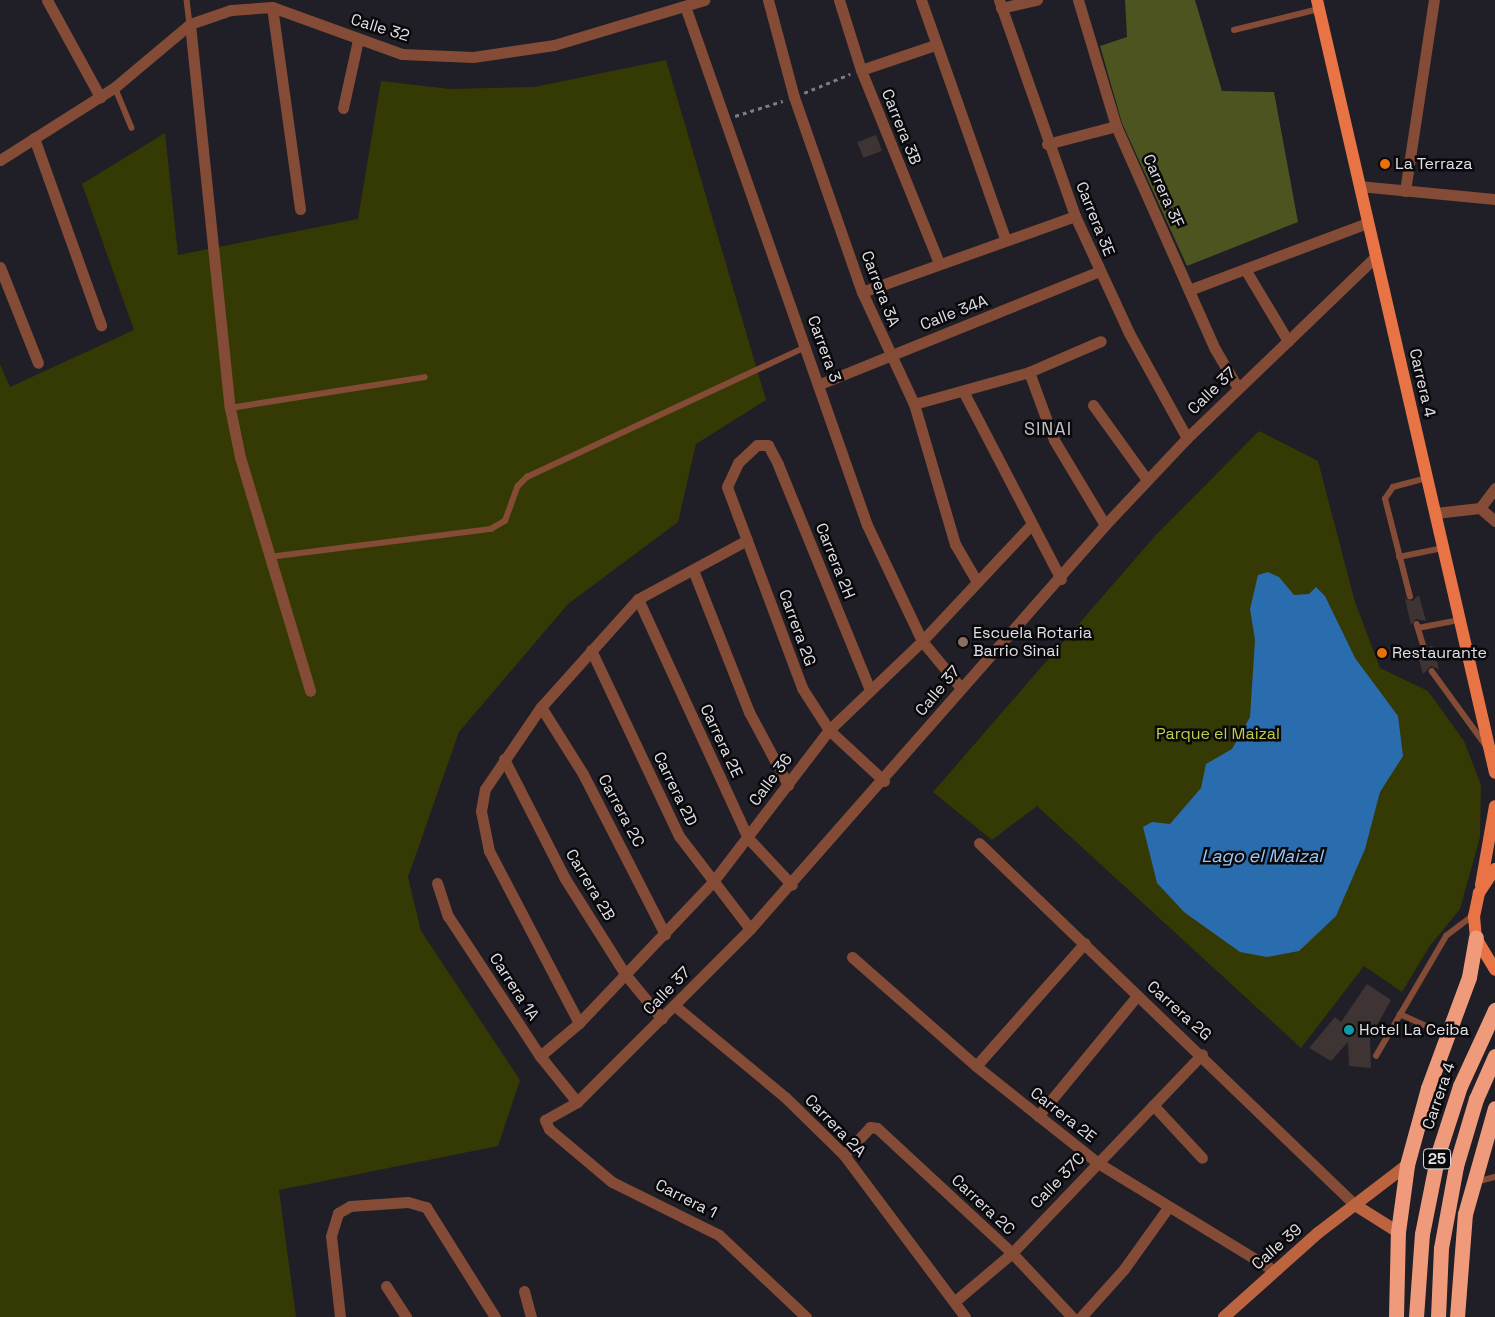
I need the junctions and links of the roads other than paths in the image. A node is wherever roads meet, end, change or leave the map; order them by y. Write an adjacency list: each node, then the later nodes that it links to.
1 (47, 0): 20 (street)
2 (187, 0): 14 (lane)
3 (704, 0): 13 (street, Calle 32)
4 (768, 0): 40 (street, Carrera 3A)
5 (839, 0): 18 (street, Carrera 3B)
6 (921, 0): 17 (street)
7 (1037, 0): 10 (street)
8 (1078, 0): 22 (street, Carrera 3F)
9 (1434, 0): 28 (street)
10 (1000, 4): 25 (street, Carrera 3E)
11 (1318, 5): 15 (lane); 27 (main road, Carrera 4)
12 (272, 6): 14 (street, Calle 32); 16 (street, Calle 32); 30 (street)
13 (685, 6): 16 (street, Calle 32); 44 (street, Carrera 3)
14 (190, 24): 19 (street, Calle 32); 54 (street)
15 (1234, 30)
16 (358, 40): 21 (street)
17 (935, 45): 18 (street); 33 (street)
18 (861, 70): 35 (street, Carrera 3B)
19 (115, 87): 20 (street, Calle 32); 23 (lane)
20 (100, 97): 24 (street, Calle 32)
21 (343, 108)
22 (1116, 126): 25 (street); 39 (street, Carrera 3F)
23 (132, 128)
24 (34, 138): 26 (street, Calle 32); 41 (street)
25 (1048, 144): 31 (street, Carrera 3E)
26 (0, 160)
27 (1359, 186): 28 (street); 32 (main road, Carrera 4)
28 (1405, 191): 29 (street)
29 (1495, 200)
30 (300, 209)
31 (1075, 216): 33 (street); 38 (street, Carrera 3E)
32 (1367, 223): 34 (main road, Carrera 4); 37 (street)
33 (1005, 238): 35 (street)
34 (1374, 258): 43 (street, Calle 37); 57 (main road, Carrera 4)
35 (940, 263): 40 (street)
36 (0, 266): 46 (street)
37 (1245, 269): 39 (street); 43 (street)
38 (1099, 271): 45 (street, Calle 34A); 55 (street, Carrera 3E)
39 (1189, 290): 50 (street, Carrera 3F)
40 (862, 292): 45 (street, Carrera 3A)
41 (101, 325)
42 (1101, 341): 47 (street)
43 (1288, 341): 50 (street, Calle 37)
44 (806, 347): 49 (street, Carrera 3); 67 (lane)
45 (890, 357): 49 (street, Calle 34A); 52 (street, Carrera 3A)
46 (38, 363)
47 (1029, 372): 51 (street); 64 (street)
48 (425, 377): 54 (lane)
49 (820, 384): 75 (street, Carrera 3)
50 (1238, 388): 55 (street, Calle 37)
51 (963, 391): 52 (street); 63 (street)
52 (914, 404): 71 (street, Carrera 3A)
53 (1092, 405): 58 (street)
54 (230, 408): 67 (street)
55 (1188, 438): 58 (street, Calle 37)
56 (768, 445): 65 (street, Carrera 2G); 80 (street, Carrera 2H)
57 (1427, 478): 61 (main road, Carrera 4); 68 (lane)
58 (1147, 480): 64 (street, Calle 37)
59 (1495, 488): 60 (street)
60 (1480, 508): 61 (street); 62 (street)
61 (1436, 513): 66 (main road, Carrera 4)
62 (1495, 521)
63 (1031, 525): 70 (street); 71 (street, Calle 36)
64 (1105, 525): 70 (street, Calle 37)
65 (747, 540): 69 (street); 83 (street, Carrera 2G)
66 (1443, 548): 68 (lane); 74 (main road, Carrera 4)
67 (269, 557): 81 (street)
68 (1399, 557): 72 (lane)
69 (693, 570): 73 (street); 88 (street)
70 (1061, 579): 79 (street, Calle 37)
71 (977, 582): 75 (street, Calle 36)
72 (1410, 598)
73 (638, 599): 77 (street); 90 (street, Carrera 2E)
74 (1459, 620): 76 (lane); 84 (main road, Carrera 4)
75 (922, 641): 79 (street, Carrera 3); 80 (street, Calle 36)
76 (1424, 647)
77 (591, 650): 82 (street); 94 (street, Carrera 2D)
78 (1432, 671): 84 (lane)
79 (961, 688): 87 (street, Calle 37)
80 (870, 690): 83 (street, Calle 36)
81 (310, 692)
82 (541, 707): 85 (street); 99 (street, Carrera 2C)
83 (829, 730): 87 (street, Carrera 2G); 88 (street, Calle 36)
84 (1489, 749): 86 (main road, Carrera 4)
85 (504, 759): 104 (street, Carrera 2B); 110 (street)
86 (1495, 773)
87 (884, 781): 95 (street, Calle 37)
88 (788, 785): 90 (street, Calle 36)
89 (1495, 806): 96 (main road)
90 (748, 838): 94 (street, Calle 36); 95 (street, Carrera 2E)
91 (979, 843): 101 (street, Carrera 2G)
92 (1495, 869): 96 (main road)
93 (437, 883): 113 (street, Carrera 1A)
94 (712, 883): 98 (street, Carrera 2D); 99 (street, Calle 36)
95 (792, 885): 98 (street, Calle 37)
96 (1479, 893): 97 (main road)
97 (1474, 916): 100 (main road); 108 (lane)
98 (750, 929): 106 (street, Calle 37)
99 (664, 934): 104 (street, Calle 36)
100 (1476, 938): 103 (main road); 111 (highway)
101 (1085, 943): 105 (street, Carrera 2G); 116 (street)
102 (852, 957): 116 (street, Carrera 2E)
103 (1494, 970)
104 (625, 974): 109 (street, Carrera 2B); 110 (street, Calle 36)
105 (1137, 996): 112 (street, Carrera 2G); 120 (street)
106 (675, 1006): 109 (street, Calle 37); 122 (street, Carrera 2A)
107 (1495, 1010): 146 (highway, Carrera 4 / 25)
108 (1400, 1014): 111 (lane); 114 (lane)
109 (662, 1019): 117 (street, Calle 37)
110 (579, 1023): 113 (street, Calle 36)
111 (1449, 1037): 125 (highway)
112 (1202, 1054): 118 (street, Calle 37C); 128 (street, Carrera 2G)
113 (540, 1056): 117 (street, Carrera 1A)
114 (1376, 1056)
115 (1495, 1056): 147 (highway, 25)
116 (976, 1066): 120 (street, Carrera 2E)
117 (577, 1102): 121 (street, Calle 37)
118 (1153, 1105): 123 (street); 124 (street, Calle 37C)
119 (1495, 1108): 127 (highway)
120 (1038, 1116): 124 (street, Carrera 2E)
121 (545, 1120): 141 (street, Carrera 1)
122 (844, 1155): 131 (street, Carrera 2C); 135 (street, Carrera 2A)
123 (1202, 1158)
124 (1098, 1163): 129 (street, Carrera 2E); 131 (street, Calle 37C)
125 (1408, 1165): 128 (street, Calle 39); 130 (highway)
126 (1495, 1177): 127 (lane)
127 (1471, 1183): 148 (highway)
128 (1355, 1205): 130 (street); 132 (street, Calle 39)
129 (1167, 1209): 132 (street, Carrera 2E); 143 (street)
130 (1398, 1232): 145 (highway)
131 (1012, 1253): 135 (street, Calle 37C); 142 (street, Carrera 2C)
132 (1275, 1271): 144 (street, Calle 39)
133 (386, 1286): 138 (street)
134 (524, 1292): 140 (street)
135 (954, 1302): 136 (street, Carrera 2A)
136 (962, 1316)
137 (340, 1317): 139 (street)
138 (406, 1317)
139 (496, 1317)
140 (532, 1317)
141 (806, 1317)
142 (1072, 1317)
143 (1081, 1317)
144 (1224, 1317)
145 (1396, 1317)
146 (1416, 1317)
147 (1438, 1317)
148 (1457, 1317)

